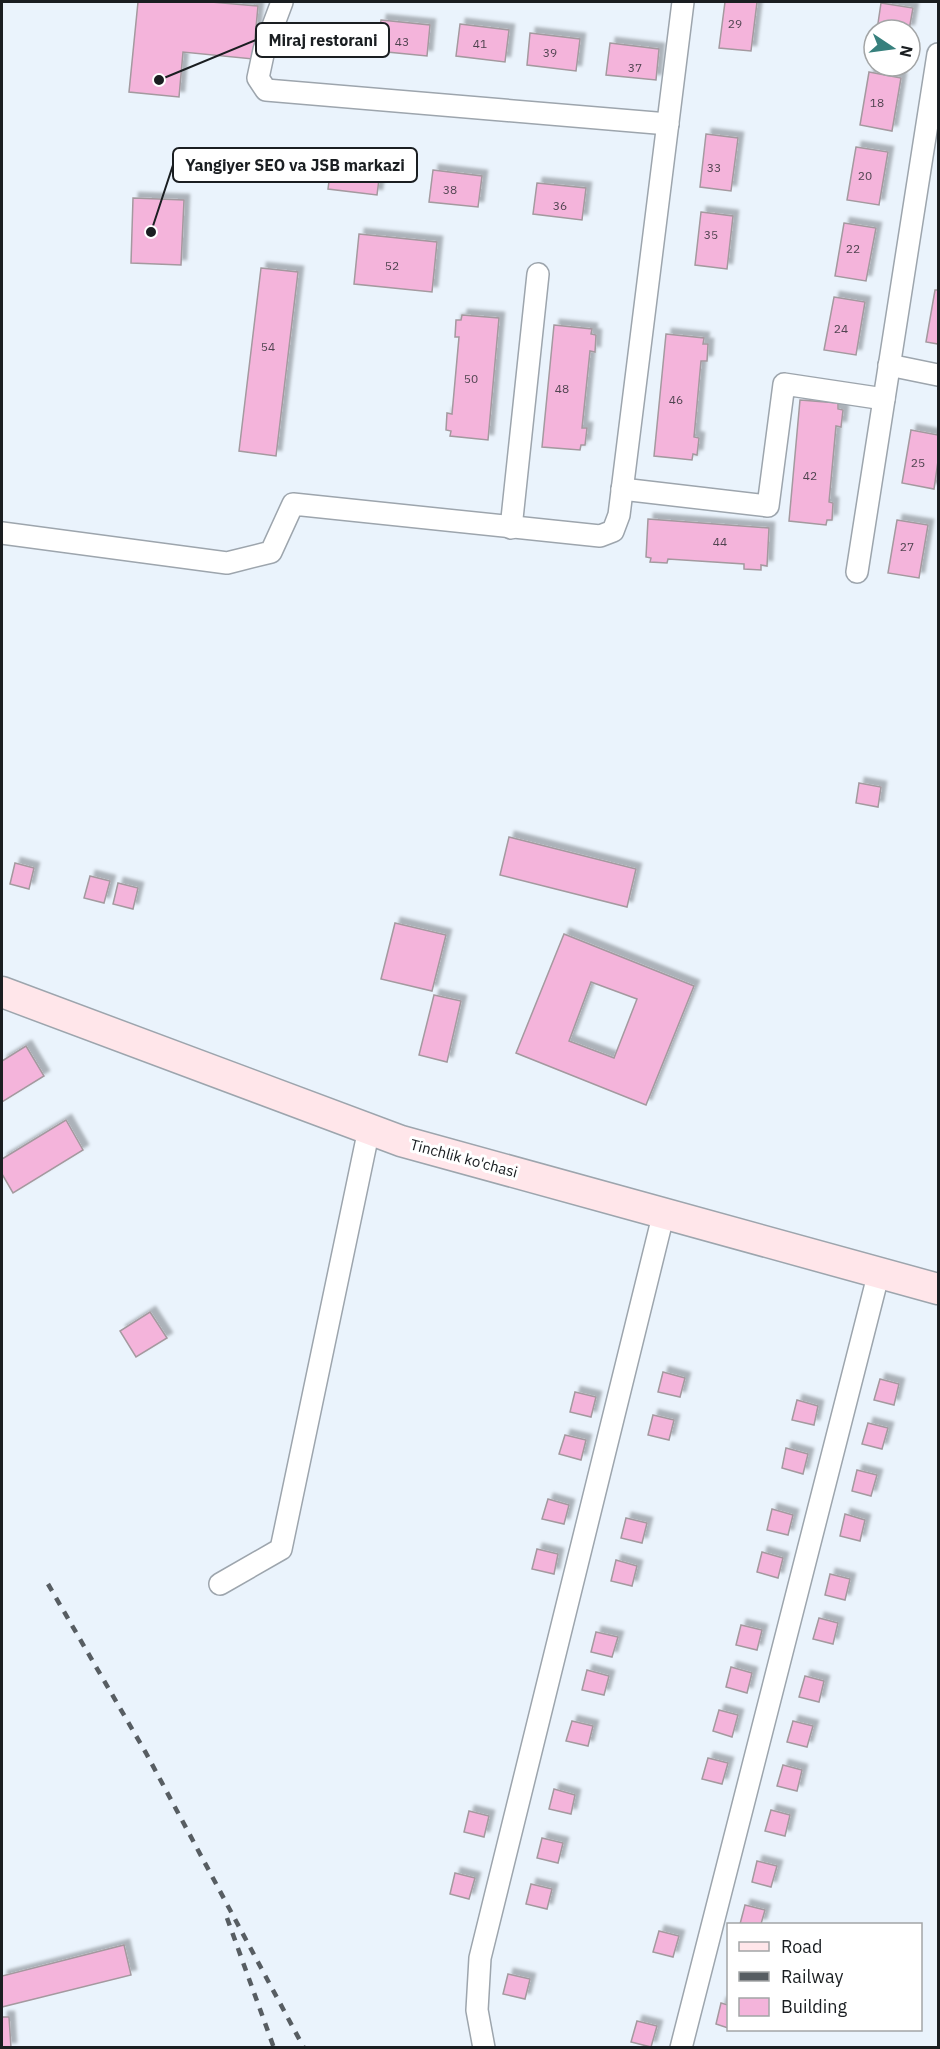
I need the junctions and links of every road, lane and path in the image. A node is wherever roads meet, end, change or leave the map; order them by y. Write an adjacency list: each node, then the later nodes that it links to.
1 (282, 2): 4 (street)
2 (683, 2): 4 (street)
3 (939, 54): 6 (street)
4 (668, 124): 9 (street)
5 (538, 274): 10 (street)
6 (889, 365): 7 (street); 8 (street)
7 (939, 375)
8 (884, 399): 9 (street); 12 (street)
9 (622, 489): 10 (street)
10 (511, 528): 11 (street)
11 (2, 533)
12 (857, 572)
13 (2, 992): 14 (main road, Tinchlik ko'chasi)
14 (369, 1129): 15 (main road, Tinchlik ko'chasi); 18 (street)
15 (664, 1212): 16 (main road, Tinchlik ko'chasi); 19 (street)
16 (879, 1272): 17 (main road, Tinchlik ko'chasi); 20 (street)
17 (939, 1289)
18 (220, 1584)
19 (484, 2048)
20 (681, 2048)

